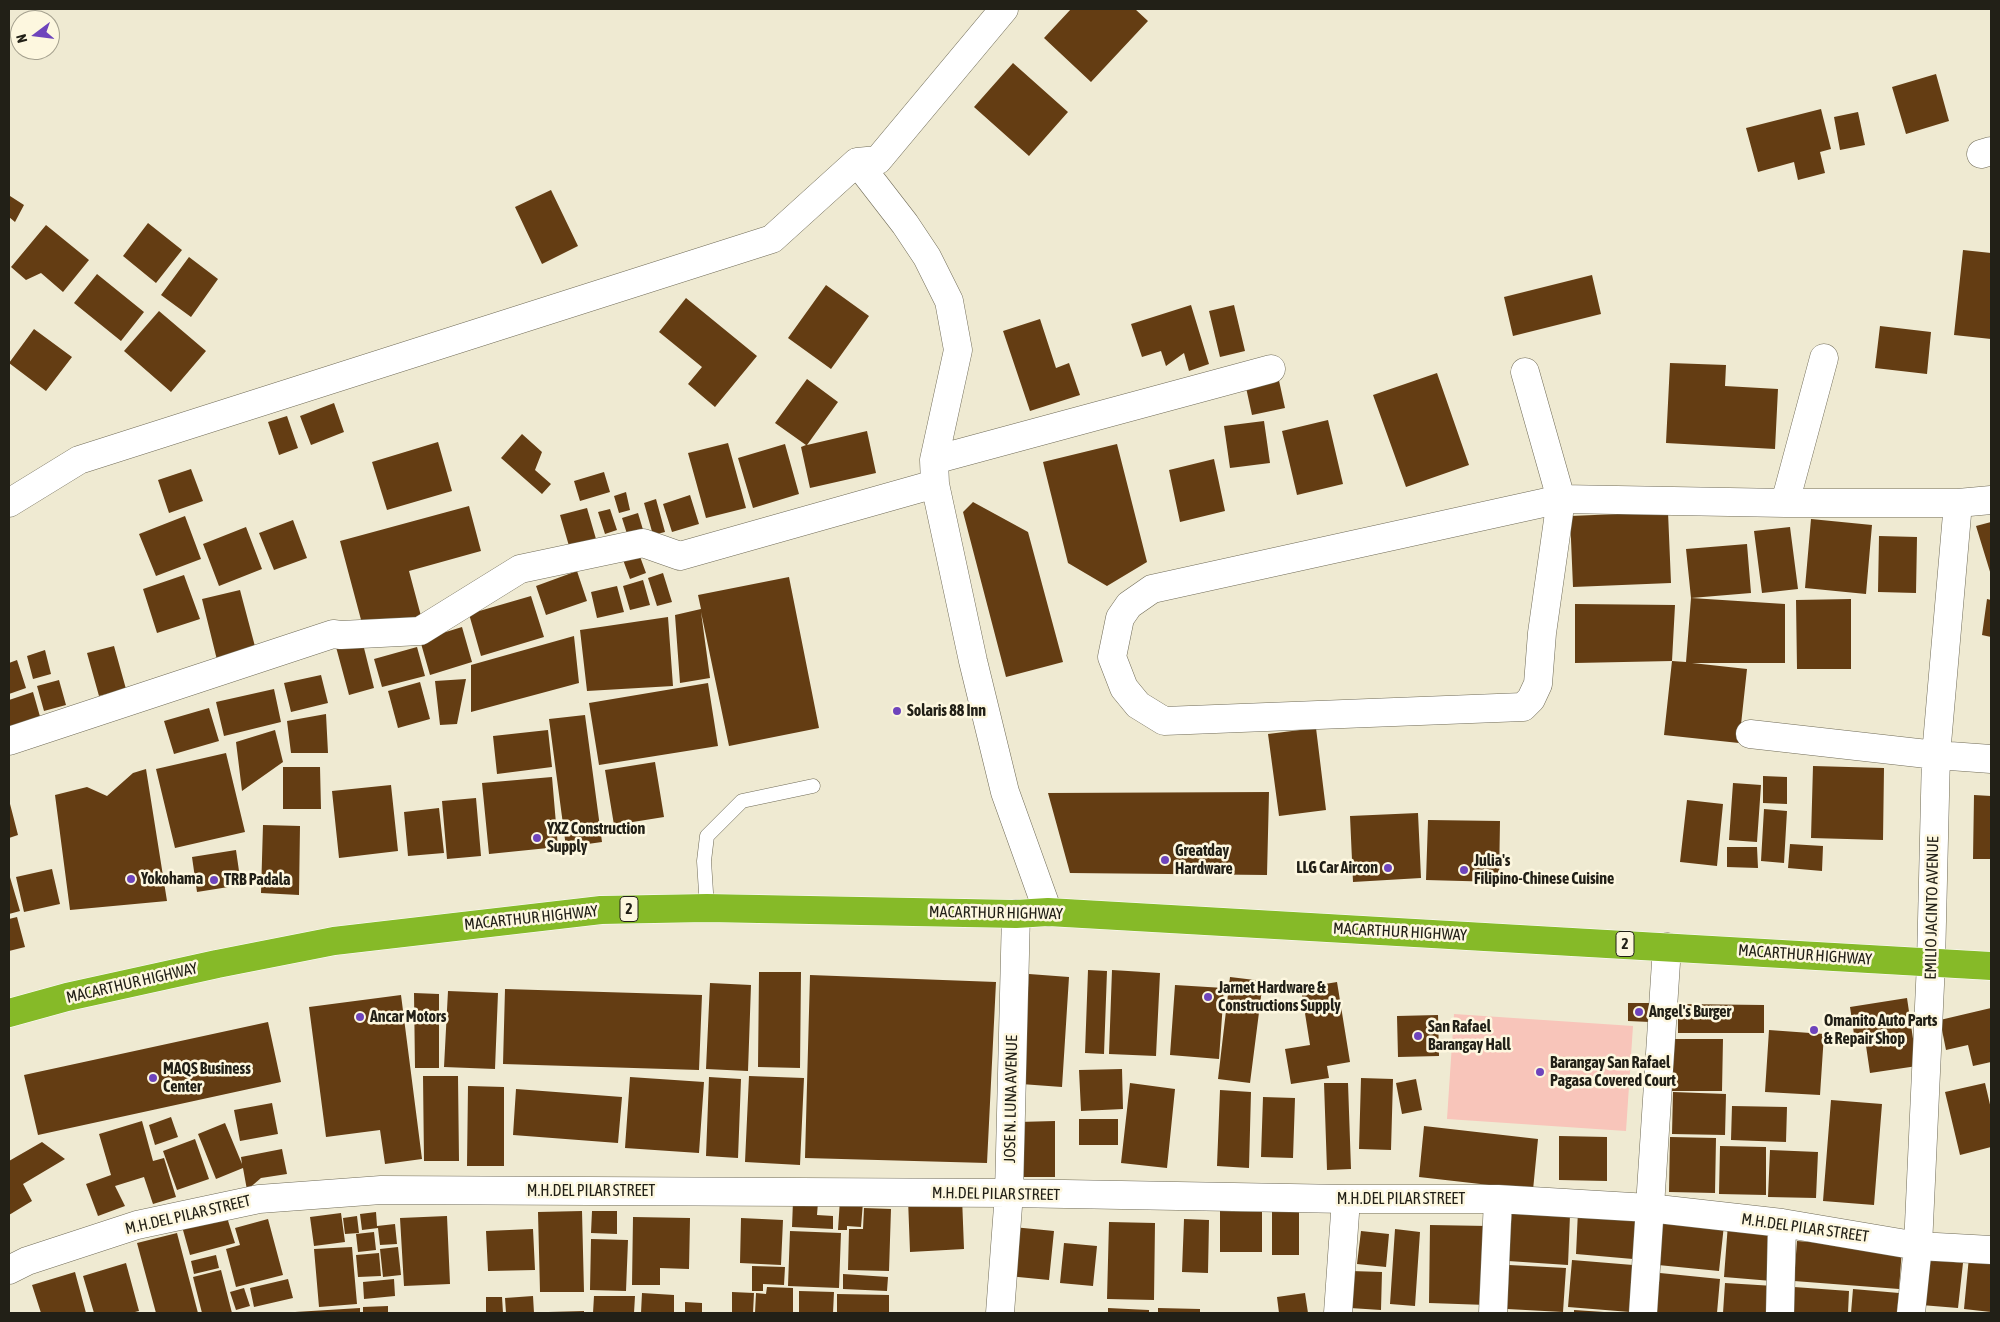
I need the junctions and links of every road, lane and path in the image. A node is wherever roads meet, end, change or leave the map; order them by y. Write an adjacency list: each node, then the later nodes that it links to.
1 (1004, 9): 2 (street)
2 (857, 162): 6 (street); 9 (street)
3 (1824, 358): 10 (street)
4 (1271, 368): 6 (street)
5 (1525, 372): 7 (street)
6 (934, 472): 13 (street); 18 (street)
7 (1561, 500): 7 (street); 10 (street)
8 (1991, 500): 11 (street)
9 (9, 503)
10 (1785, 503): 11 (street)
11 (1958, 503): 14 (street, EMILIO JACINTO AVENUE)
12 (1750, 734): 14 (street)
13 (9, 741)
14 (1936, 755): 15 (street); 21 (street, EMILIO JACINTO AVENUE)
15 (1991, 759)
16 (813, 786): 17 (lane)
17 (707, 908): 19 (highway, MACARTHUR HIGHWAY / 2); 23 (highway, MACARTHUR HIGHWAY / 2)
18 (1048, 912): 19 (highway, MACARTHUR HIGHWAY / 2); 20 (highway, MACARTHUR HIGHWAY / 2)
19 (1016, 914): 24 (street, JOSE N. LUNA AVENUE)
20 (1667, 947): 21 (highway, MACARTHUR HIGHWAY / 2); 27 (street)
21 (1931, 964): 22 (highway, MACARTHUR HIGHWAY / 2); 29 (street, EMILIO JACINTO AVENUE)
22 (1991, 966)
23 (9, 1013)
24 (1009, 1193): 25 (street, M.H.DEL PILAR STREET); 31 (street, M.H.DEL PILAR STREET); 32 (street, JOSE N. LUNA AVENUE)
25 (1346, 1199): 26 (street, M.H.DEL PILAR STREET); 33 (street)
26 (1498, 1199): 27 (street, M.H.DEL PILAR STREET); 34 (street)
27 (1649, 1208): 28 (street, M.H.DEL PILAR STREET); 35 (street)
28 (1782, 1223): 29 (street, M.H.DEL PILAR STREET); 36 (street)
29 (1918, 1246): 30 (street, M.H.DEL PILAR STREET); 37 (street, EMILIO JACINTO AVENUE)
30 (1991, 1250)
31 (9, 1270)
32 (1000, 1313)
33 (1338, 1313)
34 (1493, 1313)
35 (1643, 1313)
36 (1780, 1313)
37 (1911, 1313)

